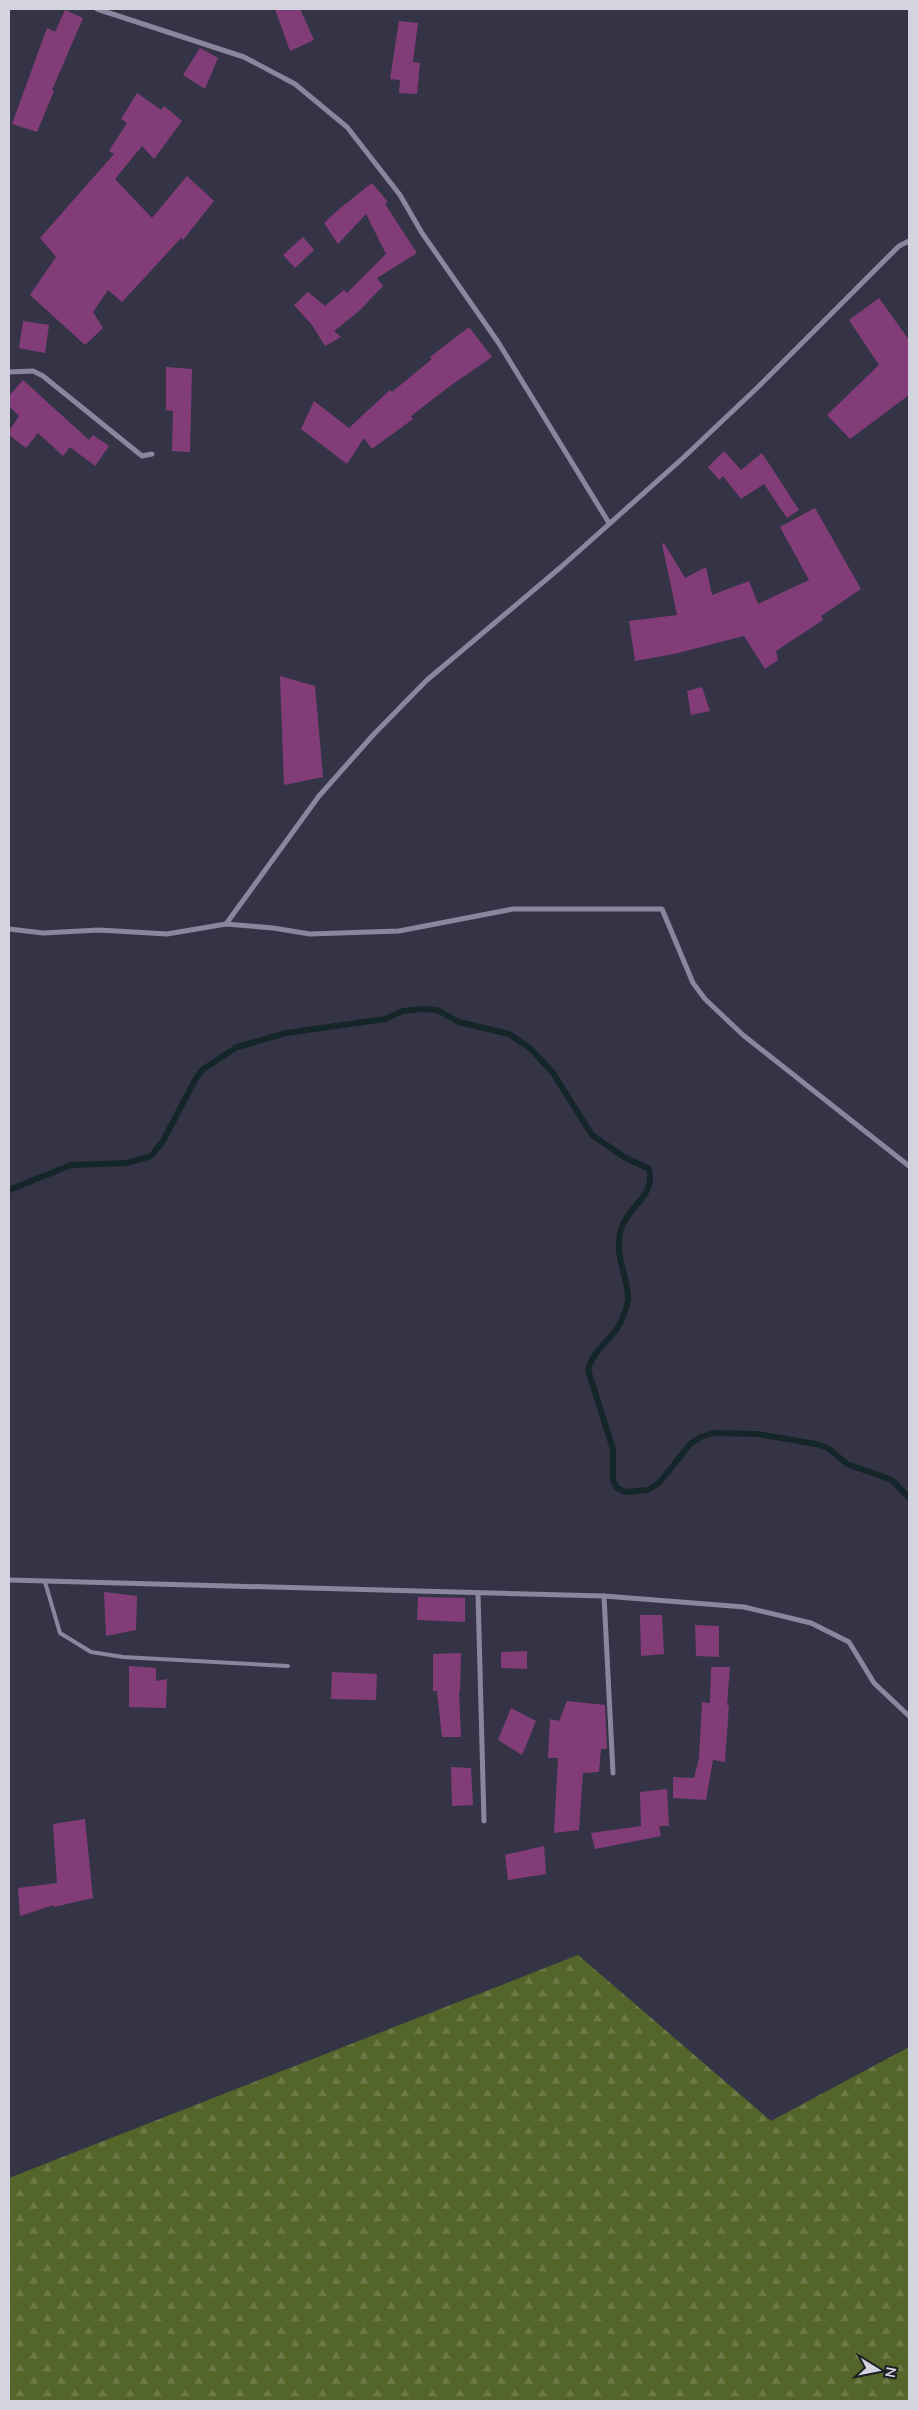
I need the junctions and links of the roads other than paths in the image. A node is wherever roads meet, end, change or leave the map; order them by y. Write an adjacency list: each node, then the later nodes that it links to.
1 (97, 9): 5 (street)
2 (909, 241): 5 (street)
3 (9, 372): 4 (street)
4 (152, 454)
5 (609, 523): 6 (street)
6 (226, 924): 7 (street); 8 (street)
7 (9, 929)
8 (909, 1166)
9 (9, 1580): 10 (street)
10 (45, 1582): 11 (street); 13 (lane)
11 (478, 1594): 12 (street); 16 (street)
12 (604, 1596): 14 (street); 15 (street)
13 (288, 1666)
14 (909, 1716)
15 (613, 1773)
16 (484, 1821)

